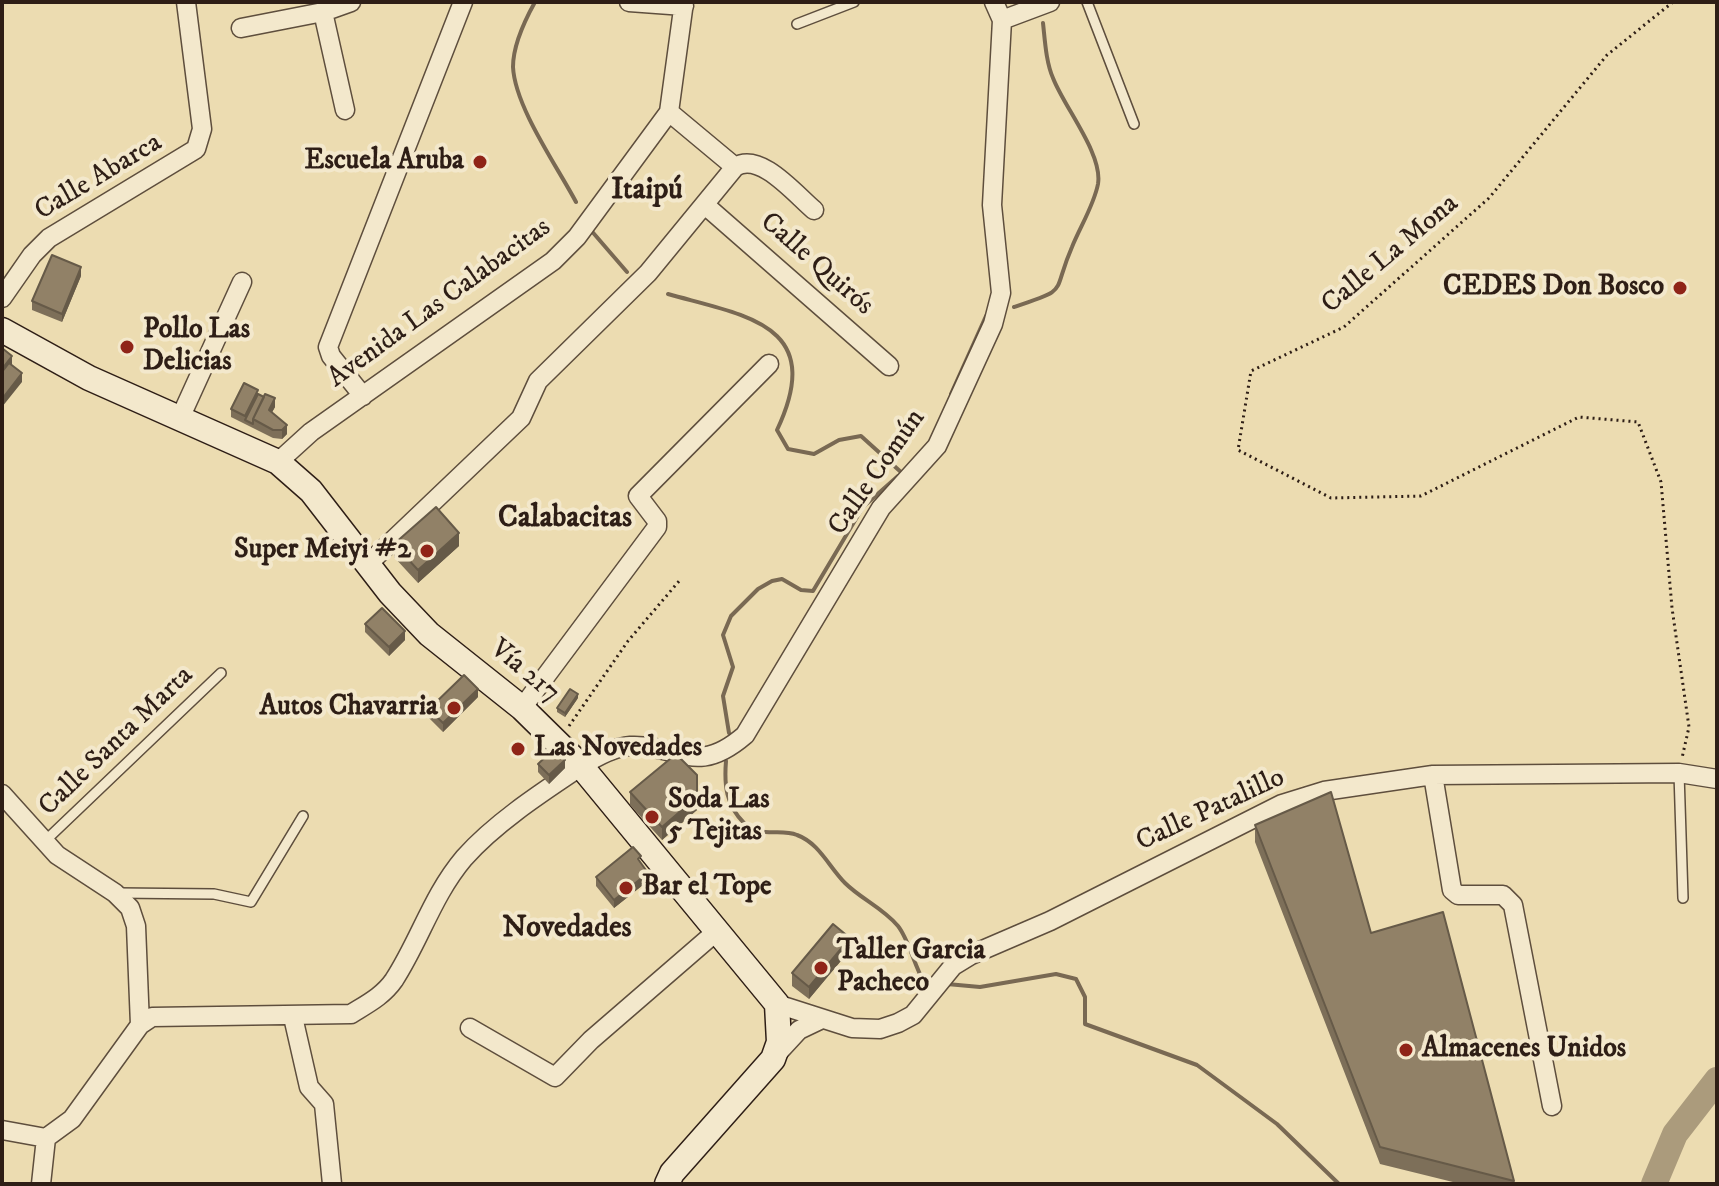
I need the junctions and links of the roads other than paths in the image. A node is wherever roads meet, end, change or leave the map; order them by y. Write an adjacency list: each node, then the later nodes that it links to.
1 (186, 2): 21 (street, Calle Abarca)
2 (351, 2): 10 (street)
3 (463, 2): 25 (street)
4 (629, 2): 9 (street)
5 (854, 2): 12 (lane)
6 (994, 2): 11 (street, Calle Común)
7 (1050, 2): 11 (street)
8 (1087, 2): 16 (lane)
9 (684, 4): 15 (street, Avenida Las Calabacitas)
10 (323, 12): 13 (street); 14 (street)
11 (1002, 20): 31 (street, Calle Común)
12 (797, 24)
13 (241, 28)
14 (345, 110)
15 (669, 112): 17 (street); 25 (street, Avenida Las Calabacitas)
16 (1134, 124)
17 (735, 167): 18 (street); 19 (street)
18 (705, 205): 24 (street, Calle Quirós); 28 (street)
19 (814, 210)
20 (242, 282): 26 (street)
21 (2, 298)
22 (2, 330): 26 (main road, Vía 217)
23 (769, 364): 30 (street)
24 (889, 366)
25 (363, 396): 27 (street, Avenida Las Calabacitas)
26 (181, 416): 27 (main road, Vía 217)
27 (278, 462): 28 (main road, Vía 217)
28 (369, 563): 30 (main road, Vía 217)
29 (221, 673): 37 (lane, Calle Santa Marta)
30 (522, 708): 31 (main road, Vía 217)
31 (581, 766): 40 (main road, Vía 217); 42 (street, Calle Común)
32 (1679, 773): 33 (street, Calle Patalillo); 34 (street, Calle Patalillo); 39 (lane)
33 (1433, 775): 43 (street, Calle Patalillo); 47 (street)
34 (1717, 779)
35 (2, 794): 37 (street)
36 (303, 816): 38 (lane)
37 (44, 842): 38 (street)
38 (115, 893): 44 (street)
39 (1683, 898)
40 (717, 931): 41 (main road, Vía 217); 45 (street)
41 (777, 1004): 43 (street, Calle Patalillo); 46 (main road)
42 (293, 1017): 44 (street, Calle Común); 51 (street)
43 (822, 1019): 46 (street)
44 (140, 1025): 49 (street)
45 (470, 1028)
46 (773, 1059): 52 (main road)
47 (1552, 1106)
48 (2, 1130): 49 (street)
49 (46, 1138): 50 (street)
50 (41, 1184)
51 (332, 1184)
52 (667, 1184)

